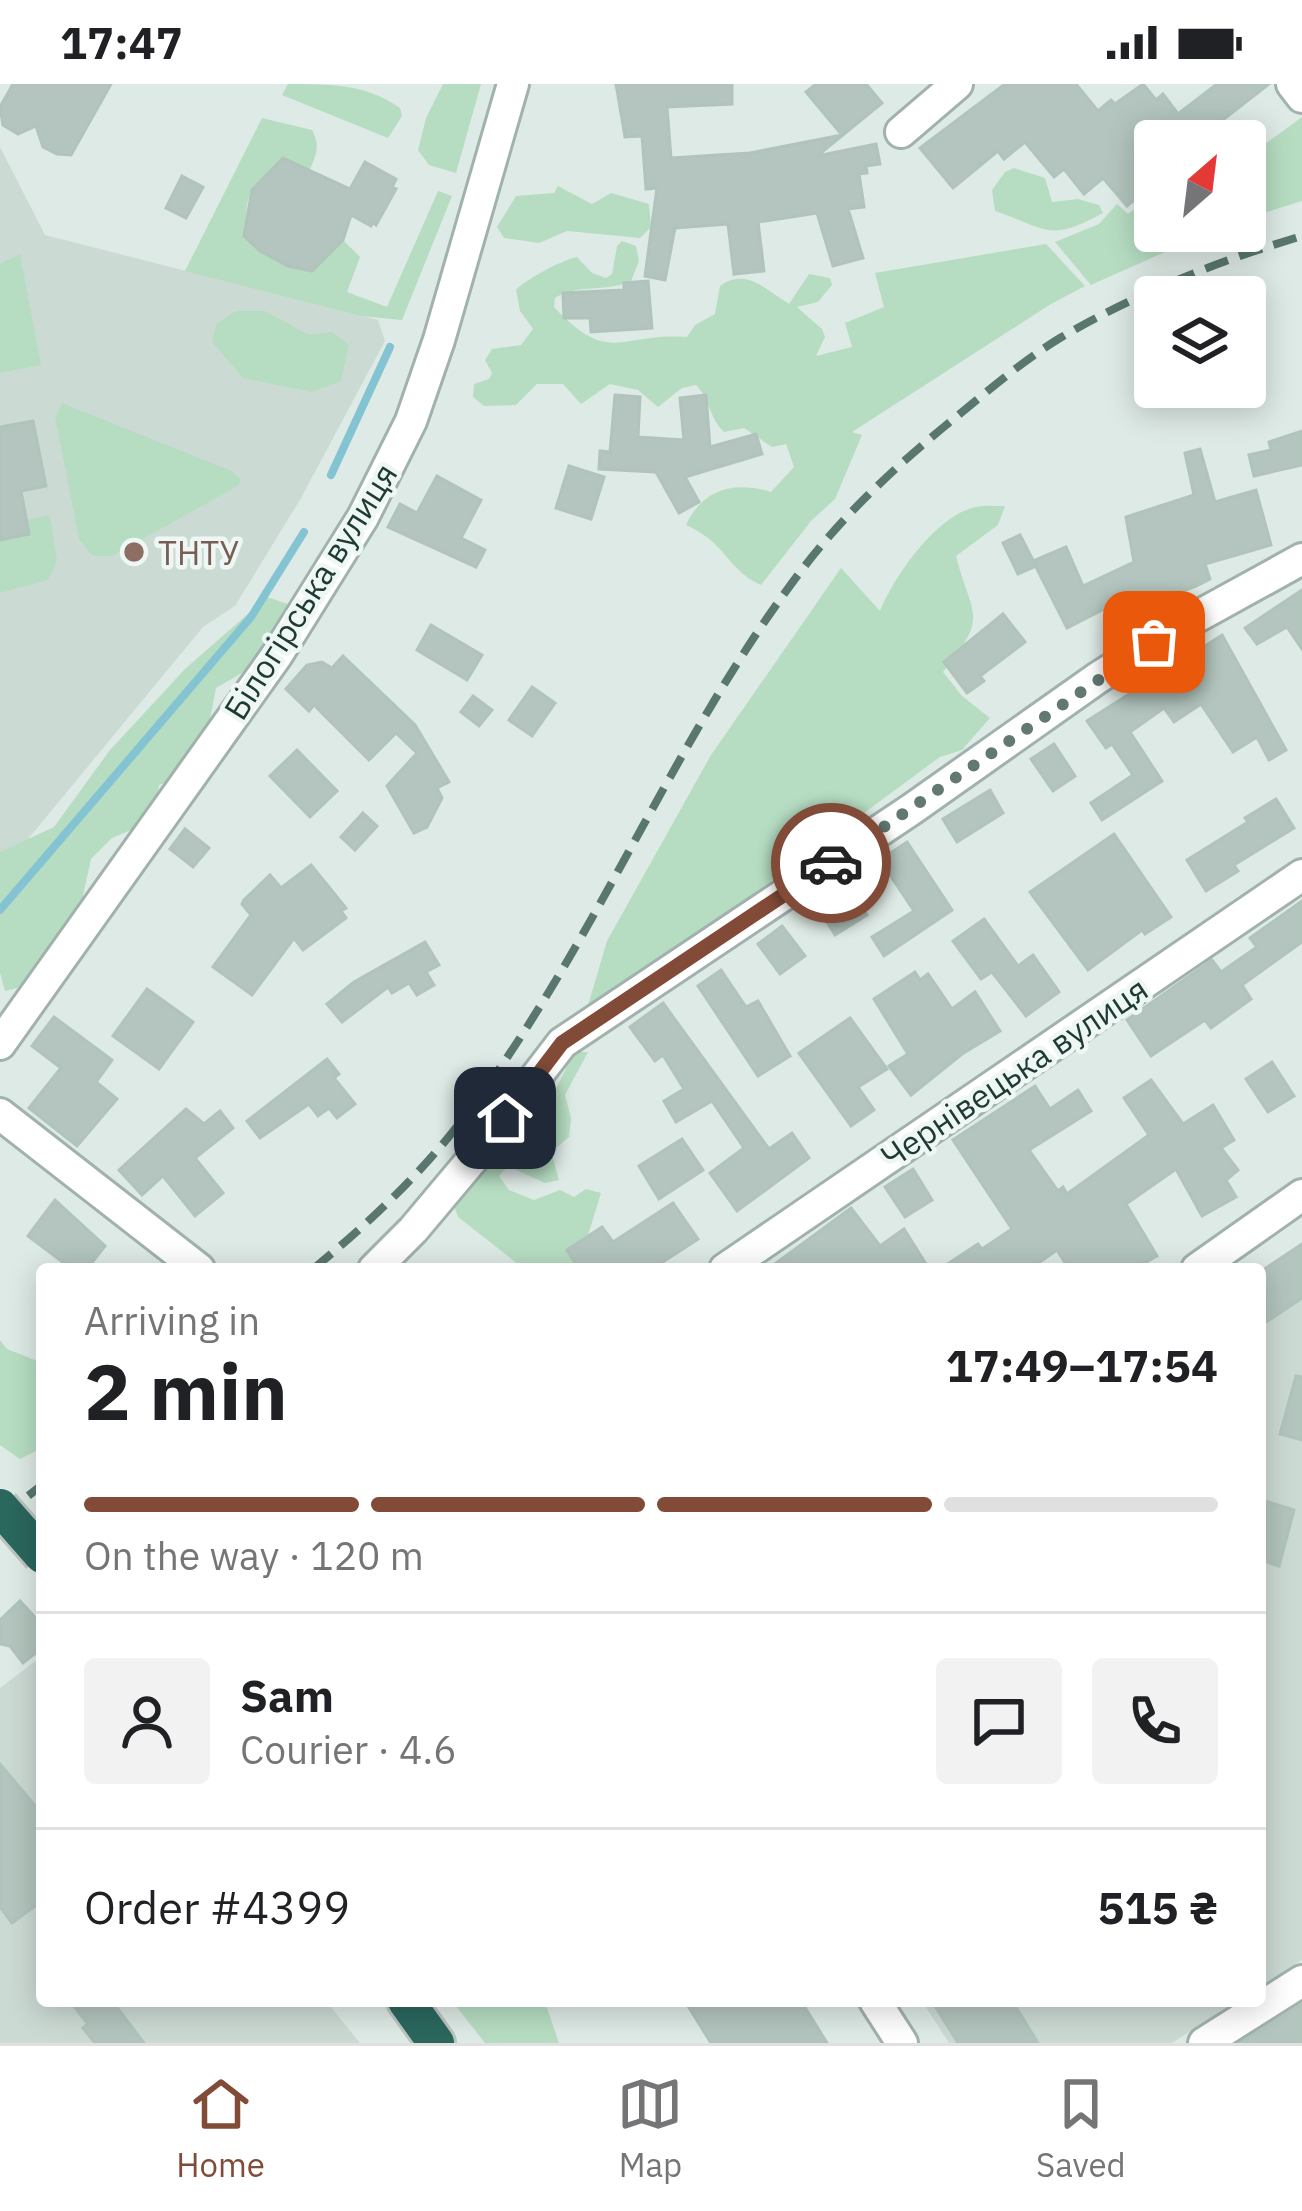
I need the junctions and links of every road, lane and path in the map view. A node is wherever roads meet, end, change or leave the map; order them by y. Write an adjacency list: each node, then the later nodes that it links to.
1 (513, 84): 8 (street, Білогірська вулиця)
2 (958, 84): 5 (street)
3 (1292, 84): 4 (street)
4 (1302, 97)
5 (901, 132)
6 (1302, 559): 12 (street)
7 (1302, 875): 13 (street, Чернівецька вулиця)
8 (0, 1044)
9 (0, 1114): 11 (street)
10 (1302, 1195): 14 (street)
11 (192, 1263)
12 (380, 1263)
13 (734, 1263)
14 (1206, 1263)
15 (0, 1507): 16 (highway, bridge)
16 (36, 1548)
17 (1302, 1981): 18 (street)
18 (1266, 2004)
19 (410, 2007): 22 (highway)
20 (878, 2007): 23 (street)
21 (1261, 2007): 24 (street)
22 (436, 2043)
23 (902, 2043)
24 (1204, 2043)

